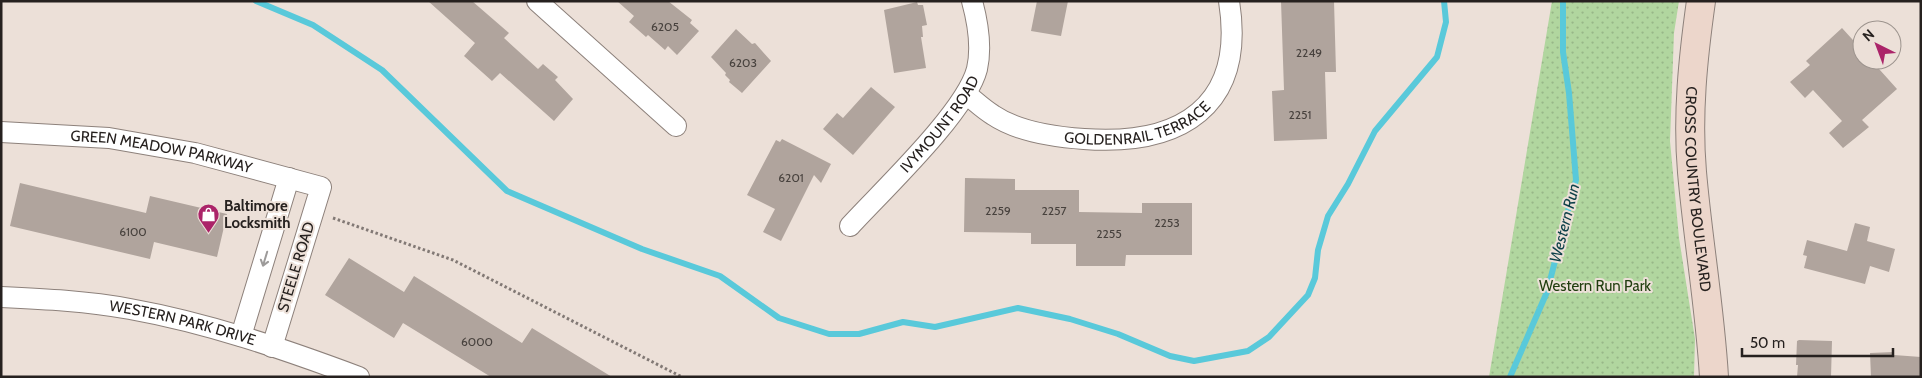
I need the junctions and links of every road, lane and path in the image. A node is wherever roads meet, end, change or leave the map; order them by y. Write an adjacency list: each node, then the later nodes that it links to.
1 (537, 1): 6 (street)
2 (972, 1): 5 (street, IVYMOUNT ROAD)
3 (1230, 1): 5 (street, GOLDENRAIL TERRACE)
4 (1701, 1): 17 (main road, CROSS COUNTRY BOULEVARD)
5 (966, 94): 11 (street, IVYMOUNT ROAD)
6 (676, 126)
7 (1, 132): 8 (street, GREEN MEADOW PARKWAY)
8 (289, 178): 9 (street, GREEN MEADOW PARKWAY); 13 (street, one-way to 13)
9 (321, 187): 10 (street, STEELE ROAD)
10 (313, 211): 14 (street, STEELE ROAD); 16 (path)
11 (850, 226)
12 (1, 297): 13 (street, WESTERN PARK DRIVE)
13 (241, 336): 14 (street, WESTERN PARK DRIVE)
14 (272, 347): 15 (street, WESTERN PARK DRIVE)
15 (359, 377)
16 (682, 377)
17 (1714, 377)

